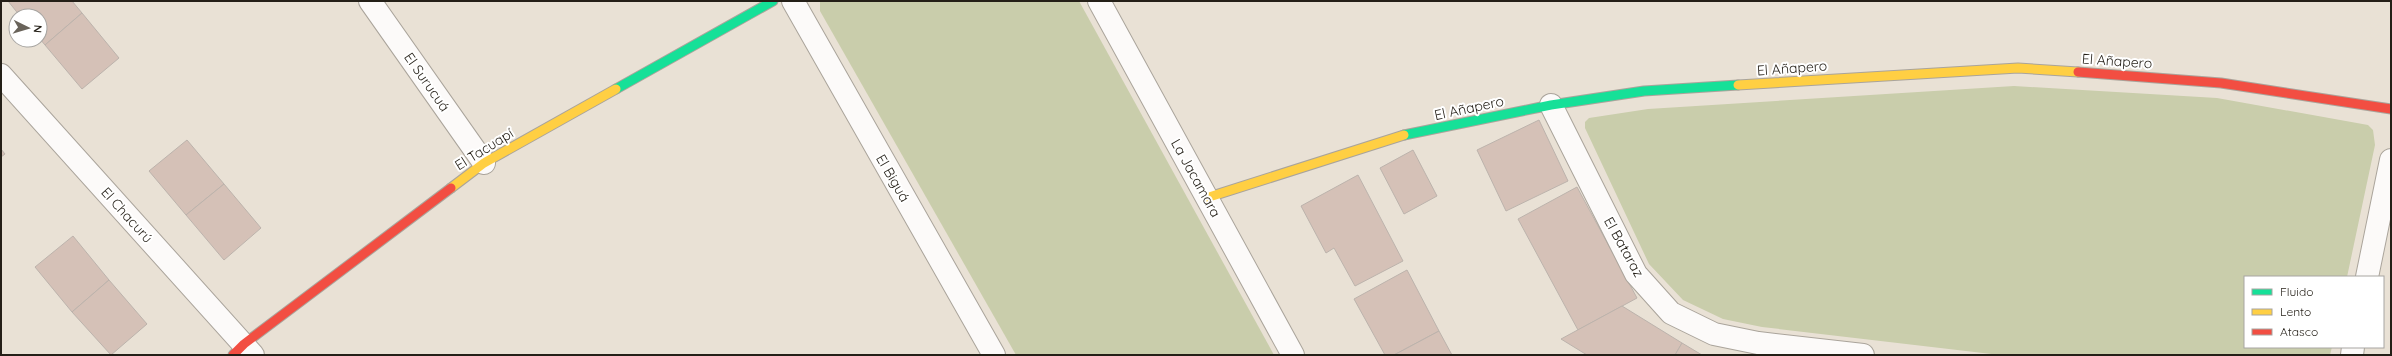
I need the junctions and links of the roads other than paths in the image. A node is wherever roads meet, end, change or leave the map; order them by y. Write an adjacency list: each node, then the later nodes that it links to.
1 (370, 1): 9 (street, El Surucuá)
2 (774, 1): 9 (street, El Tacuapí)
3 (793, 1): 13 (street, El Biguá)
4 (1099, 1): 10 (street, La Jacamara)
5 (1, 75): 12 (street, El Chacurú)
6 (1551, 105): 7 (street, El Añapero); 10 (street, El Añapero); 15 (street, El Bataraz)
7 (2391, 109)
8 (2391, 160): 11 (street)
9 (484, 163): 12 (street, El Tacuapí)
10 (1206, 198): 14 (street, La Jacamara)
11 (2367, 276)
12 (243, 351)
13 (994, 355)
14 (1293, 355)
15 (1863, 355)

